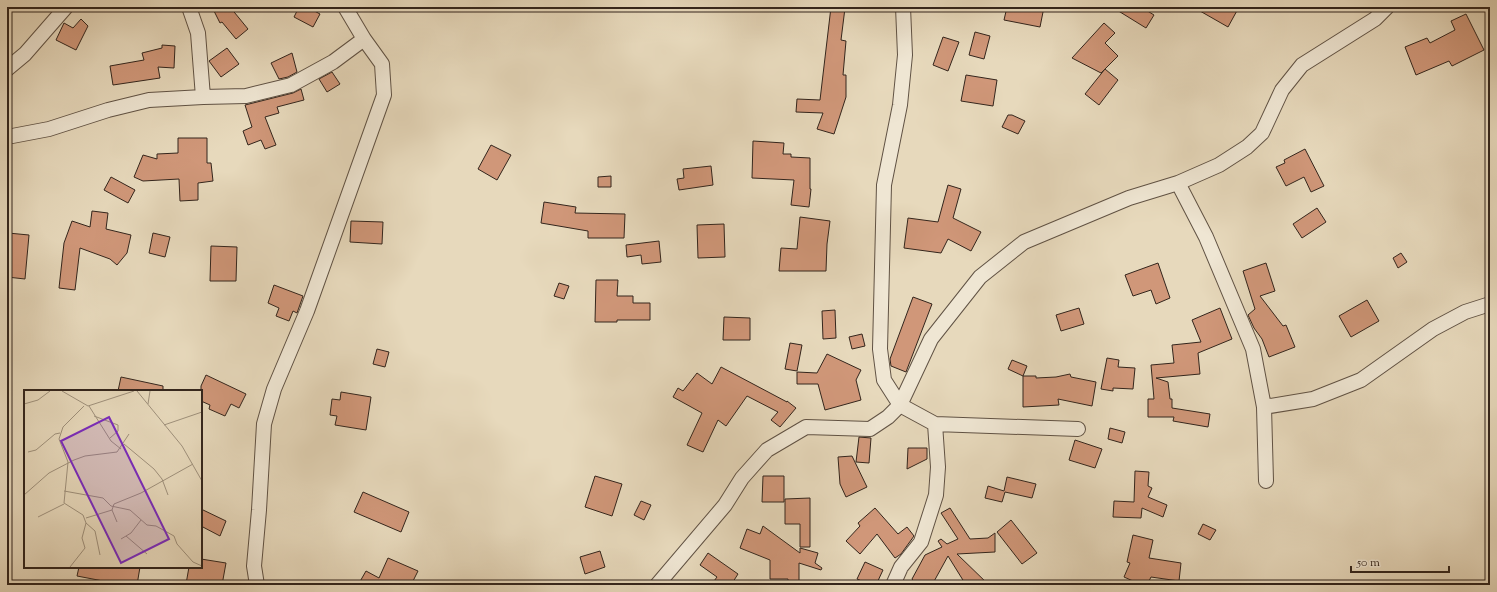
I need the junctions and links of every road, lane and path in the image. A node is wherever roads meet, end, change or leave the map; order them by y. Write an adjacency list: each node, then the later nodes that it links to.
1 (66, 7): 7 (street)
2 (189, 7): 8 (street)
3 (345, 7): 6 (street)
4 (903, 7): 12 (street)
5 (1387, 7): 10 (street)
6 (364, 40): 8 (street); 17 (street)
7 (7, 69)
8 (203, 97): 9 (street)
9 (7, 137)
10 (1178, 183): 12 (street); 13 (street)
11 (1490, 304): 13 (street)
12 (900, 405): 14 (street); 18 (street)
13 (1264, 407): 16 (street)
14 (935, 424): 15 (street); 19 (street)
15 (1078, 429)
16 (1266, 481)
17 (258, 585)
18 (657, 585)
19 (893, 585)

